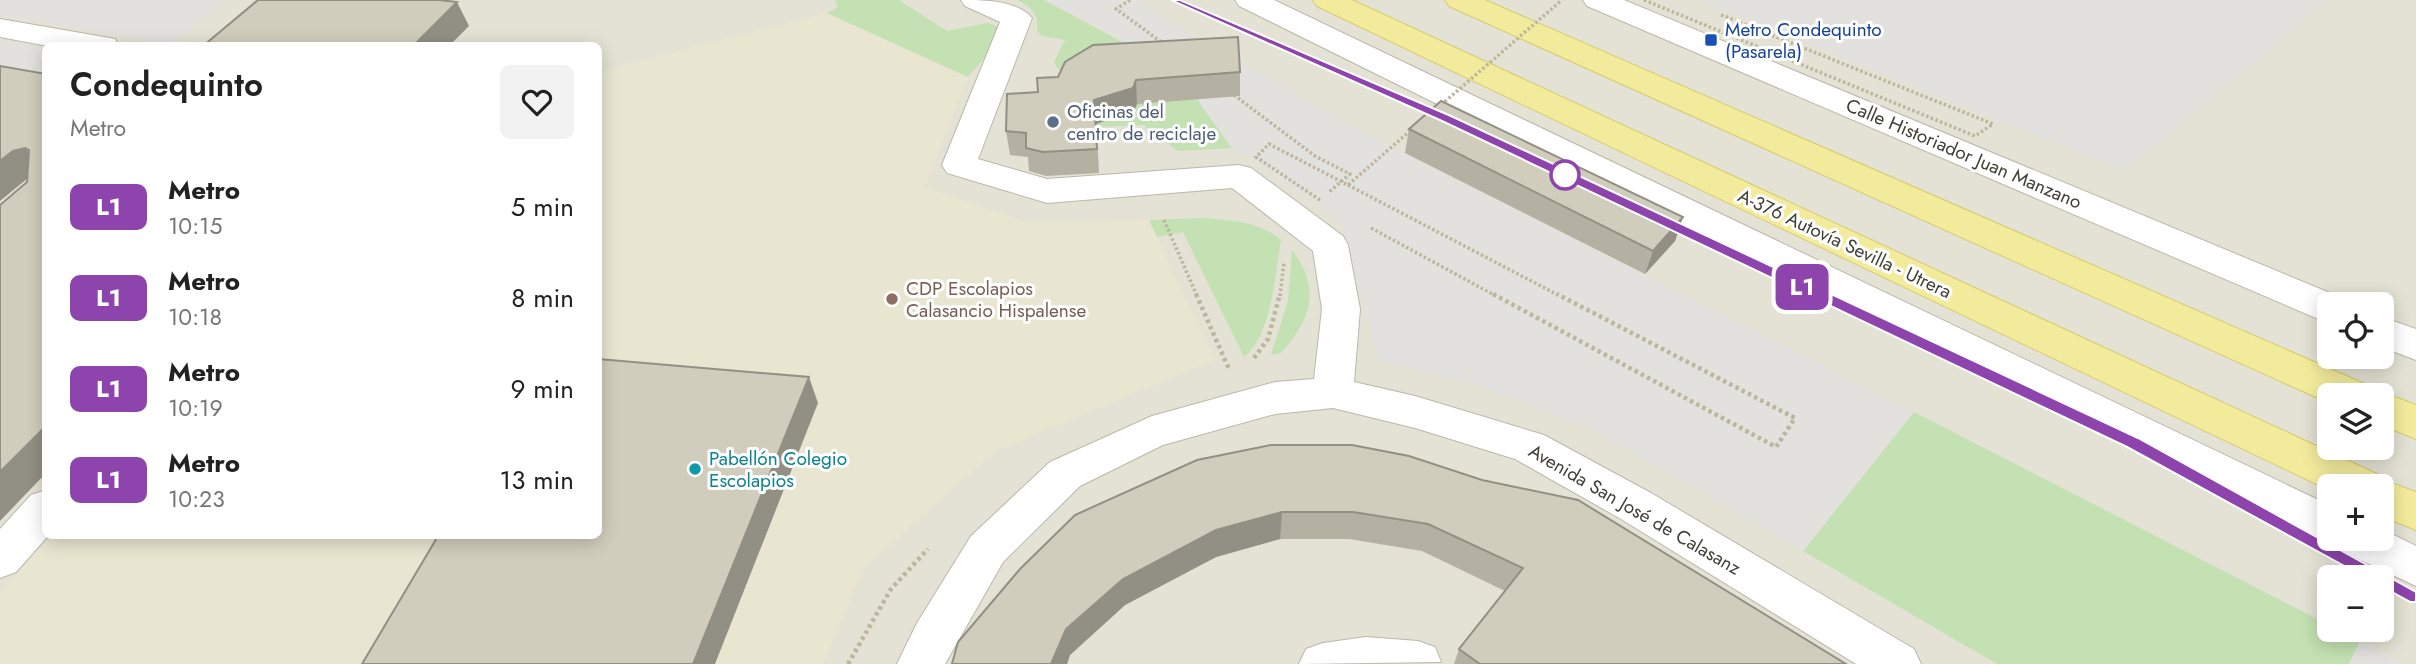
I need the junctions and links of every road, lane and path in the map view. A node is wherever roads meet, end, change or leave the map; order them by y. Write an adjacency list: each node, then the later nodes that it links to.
1 (976, 0): 18 (street)
2 (1130, 0): 12 (path)
3 (1250, 0): 33 (street)
4 (1328, 0): 29 (main road, A-376 Autovía Sevilla - Utrera)
5 (1460, 0): 25 (main road)
6 (1562, 0): 14 (path, bridge)
7 (1598, 0): 21 (street, Calle Historiador Juan Manzano)
8 (1644, 0): 9 (path, bridge)
9 (1719, 14)
10 (0, 28): 11 (street)
11 (81, 42)
12 (1172, 50)
13 (1228, 91): 18 (path)
14 (1440, 106)
15 (1419, 123): 16 (path, bridge)
16 (1348, 185): 18 (path, bridge); 20 (path)
17 (1331, 206): 18 (path)
18 (1304, 207): 26 (street)
19 (1161, 215): 24 (path)
20 (1365, 225)
21 (2317, 304)
22 (2394, 336): 23 (street)
23 (2416, 345)
24 (1233, 376)
25 (2324, 383)
26 (1332, 393): 38 (street, Avenida San José de Calasanz); 40 (street, Avenida San José de Calasanz)
27 (2394, 413): 28 (main road)
28 (2416, 423)
29 (2336, 474)
30 (2394, 502): 32 (main road)
31 (42, 512): 35 (street)
32 (2416, 512)
33 (2317, 518)
34 (2383, 551): 36 (street)
35 (0, 559)
36 (2416, 567)
37 (1418, 663): 39 (street)
38 (921, 664)
39 (1323, 664)
40 (1897, 664)

